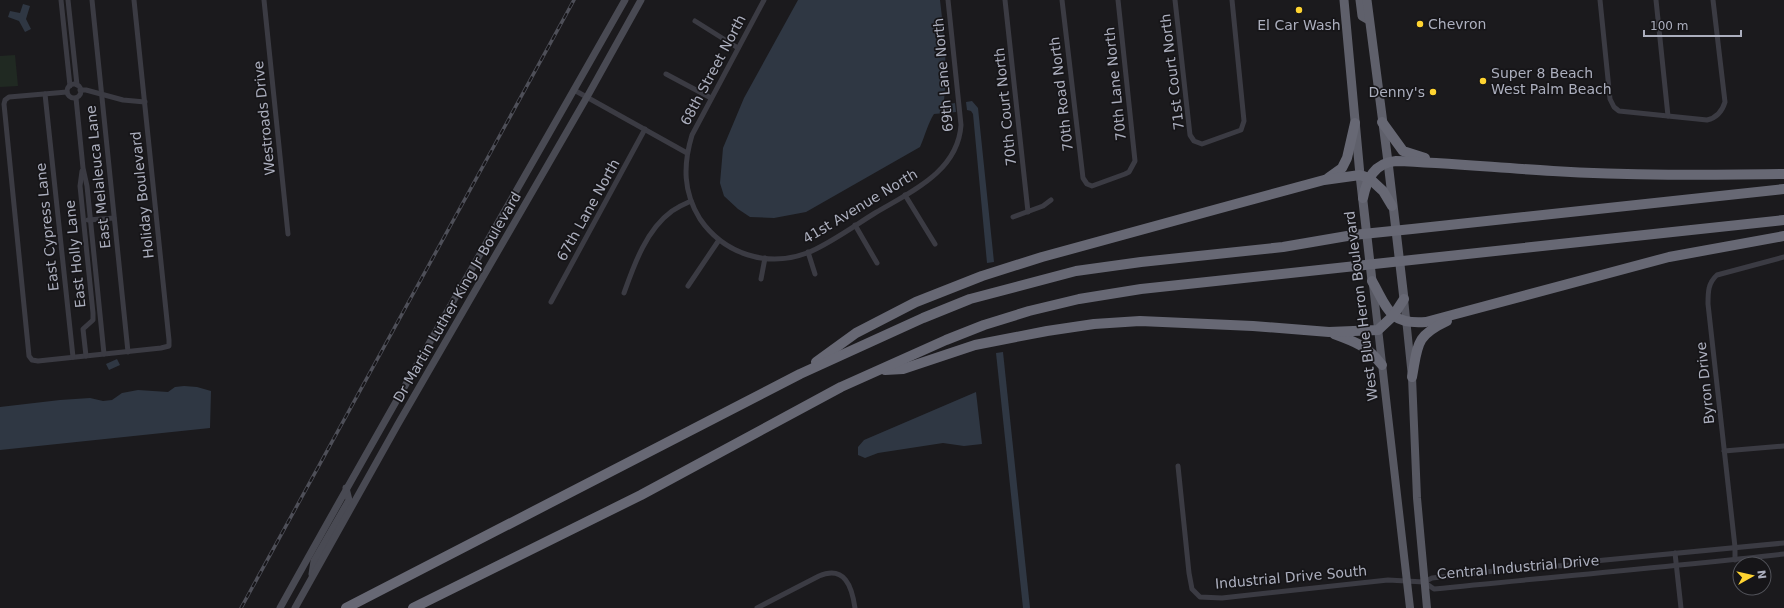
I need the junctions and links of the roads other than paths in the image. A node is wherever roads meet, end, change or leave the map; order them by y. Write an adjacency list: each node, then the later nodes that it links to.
1 (61, 0): 26 (street)
2 (68, 0): 25 (street)
3 (92, 0): 30 (street, East Melaleuca Lane)
4 (134, 0): 35 (street, Holiday Boulevard)
5 (264, 0): 62 (street, Westroads Drive)
6 (625, 0): 28 (main road, Dr Martin Luther King Jr Boulevard)
7 (641, 0): 32 (main road, Dr Martin Luther King Jr Boulevard)
8 (764, 0): 23 (street, 68th Street North)
9 (948, 0): 40 (street, 69th Lane North)
10 (1005, 0): 55 (street, 70th Court North)
11 (1062, 0): 44 (street, 70th Road North)
12 (1118, 0): 44 (street, 70th Lane North)
13 (1175, 0): 14 (street, 71st Court North)
14 (1232, 0)
15 (1344, 0): 38 (highway)
16 (1360, 0): 21 (highway)
17 (1367, 0): 21 (highway)
18 (1600, 0): 36 (street)
19 (1656, 0): 36 (street)
20 (1713, 0): 36 (street)
21 (1369, 20): 37 (highway)
22 (695, 21): 23 (street)
23 (738, 48): 34 (street, 68th Street North)
24 (666, 74): 34 (street)
25 (77, 85): 26 (street); 27 (street)
26 (70, 86): 29 (street)
27 (80, 90): 30 (street); 33 (street)
28 (574, 90): 32 (street); 93 (main road, Dr Martin Luther King Jr Boulevard)
29 (67, 92): 31 (street); 33 (street)
30 (101, 92): 35 (street); 57 (street, East Melaleuca Lane)
31 (45, 94): 85 (street, East Cypress Lane); 85 (street)
32 (587, 97): 39 (street); 102 (main road, Dr Martin Luther King Jr Boulevard)
33 (76, 98): 45 (street, East Holly Lane)
34 (711, 98): 41 (street, 68th Street North)
35 (145, 102): 82 (street, Holiday Boulevard)
36 (1668, 116)
37 (1382, 122): 42 (highway); 43 (highway)
38 (1355, 123): 47 (highway); 48 (highway)
39 (645, 129): 41 (street); 76 (street, 67th Lane North)
40 (956, 148): 50 (street, 41st Avenue North)
41 (687, 153): 53 (street, 41st Avenue North)
42 (1388, 162): 43 (highway); 47 (highway); 54 (highway)
43 (1445, 163): 46 (highway)
44 (1133, 165)
45 (83, 168): 58 (street, East Holly Lane); 59 (street, East Holly Lane)
46 (1784, 174)
47 (1365, 176): 48 (highway); 51 (highway); 54 (highway)
48 (1324, 180): 88 (highway)
49 (1784, 189): 88 (highway)
50 (905, 195): 61 (street, 41st Avenue North); 65 (street)
51 (1363, 198): 72 (highway, West Blue Heron Boulevard)
52 (1051, 200): 55 (street)
53 (691, 201): 64 (street, 41st Avenue North); 74 (street)
54 (1392, 206): 75 (highway)
55 (1028, 212): 56 (street)
56 (1013, 217)
57 (114, 218): 59 (street); 82 (street, East Melaleuca Lane)
58 (84, 220): 59 (street); 84 (street, East Holly Lane)
59 (90, 220): 83 (street, East Holly Lane)
60 (1784, 220): 87 (highway)
61 (856, 225): 66 (street, 41st Avenue North); 69 (street)
62 (288, 234)
63 (1784, 236): 77 (highway)
64 (719, 240): 68 (street, 41st Avenue North); 73 (street)
65 (934, 244)
66 (808, 252): 68 (street, 41st Avenue North); 70 (street)
67 (1784, 257): 91 (street, Byron Drive)
68 (764, 258): 71 (street)
69 (877, 264)
70 (815, 274)
71 (761, 279)
72 (1372, 281): 78 (highway); 80 (main road, West Blue Heron Boulevard)
73 (688, 286)
74 (624, 293)
75 (1404, 299): 78 (highway); 79 (main road)
76 (551, 302)
77 (1465, 312): 79 (highway); 89 (highway)
78 (1393, 316): 79 (highway); 80 (highway)
79 (1407, 322): 89 (main road)
80 (1378, 330): 81 (highway); 86 (main road, West Blue Heron Boulevard)
81 (1329, 332): 86 (highway); 87 (highway)
82 (128, 352): 83 (street)
83 (104, 354): 84 (street)
84 (86, 356): 85 (street)
85 (73, 357)
86 (1382, 365): 103 (main road, West Blue Heron Boulevard)
87 (879, 370): 108 (highway)
88 (800, 374): 107 (highway)
89 (1412, 377): 104 (main road)
90 (1784, 446): 91 (street)
91 (1724, 452): 95 (street, Byron Drive)
92 (1178, 466): 103 (street, Industrial Drive South)
93 (346, 488): 102 (main road); 105 (main road, Dr Martin Luther King Jr Boulevard)
94 (1784, 542): 95 (street, Central Industrial Drive)
95 (1735, 547): 96 (street, Central Industrial Drive); 98 (street, Byron Drive)
96 (1675, 554): 101 (street); 104 (street, Central Industrial Drive)
97 (1784, 554): 99 (street, Central Industrial Drive)
98 (1735, 556)
99 (1768, 556)
100 (1732, 560): 101 (street, Central Industrial Drive)
101 (1676, 566): 104 (street, Central Industrial Drive); 113 (street)
102 (312, 578): 106 (main road, Dr Martin Luther King Jr Boulevard)
103 (1407, 581): 104 (street, Industrial Drive South); 111 (main road, West Blue Heron Boulevard)
104 (1424, 582): 112 (main road)
105 (280, 608)
106 (295, 608)
107 (346, 608)
108 (413, 608)
109 (757, 608): 110 (street)
110 (855, 608)
111 (1410, 608)
112 (1427, 608)
113 (1681, 608)

